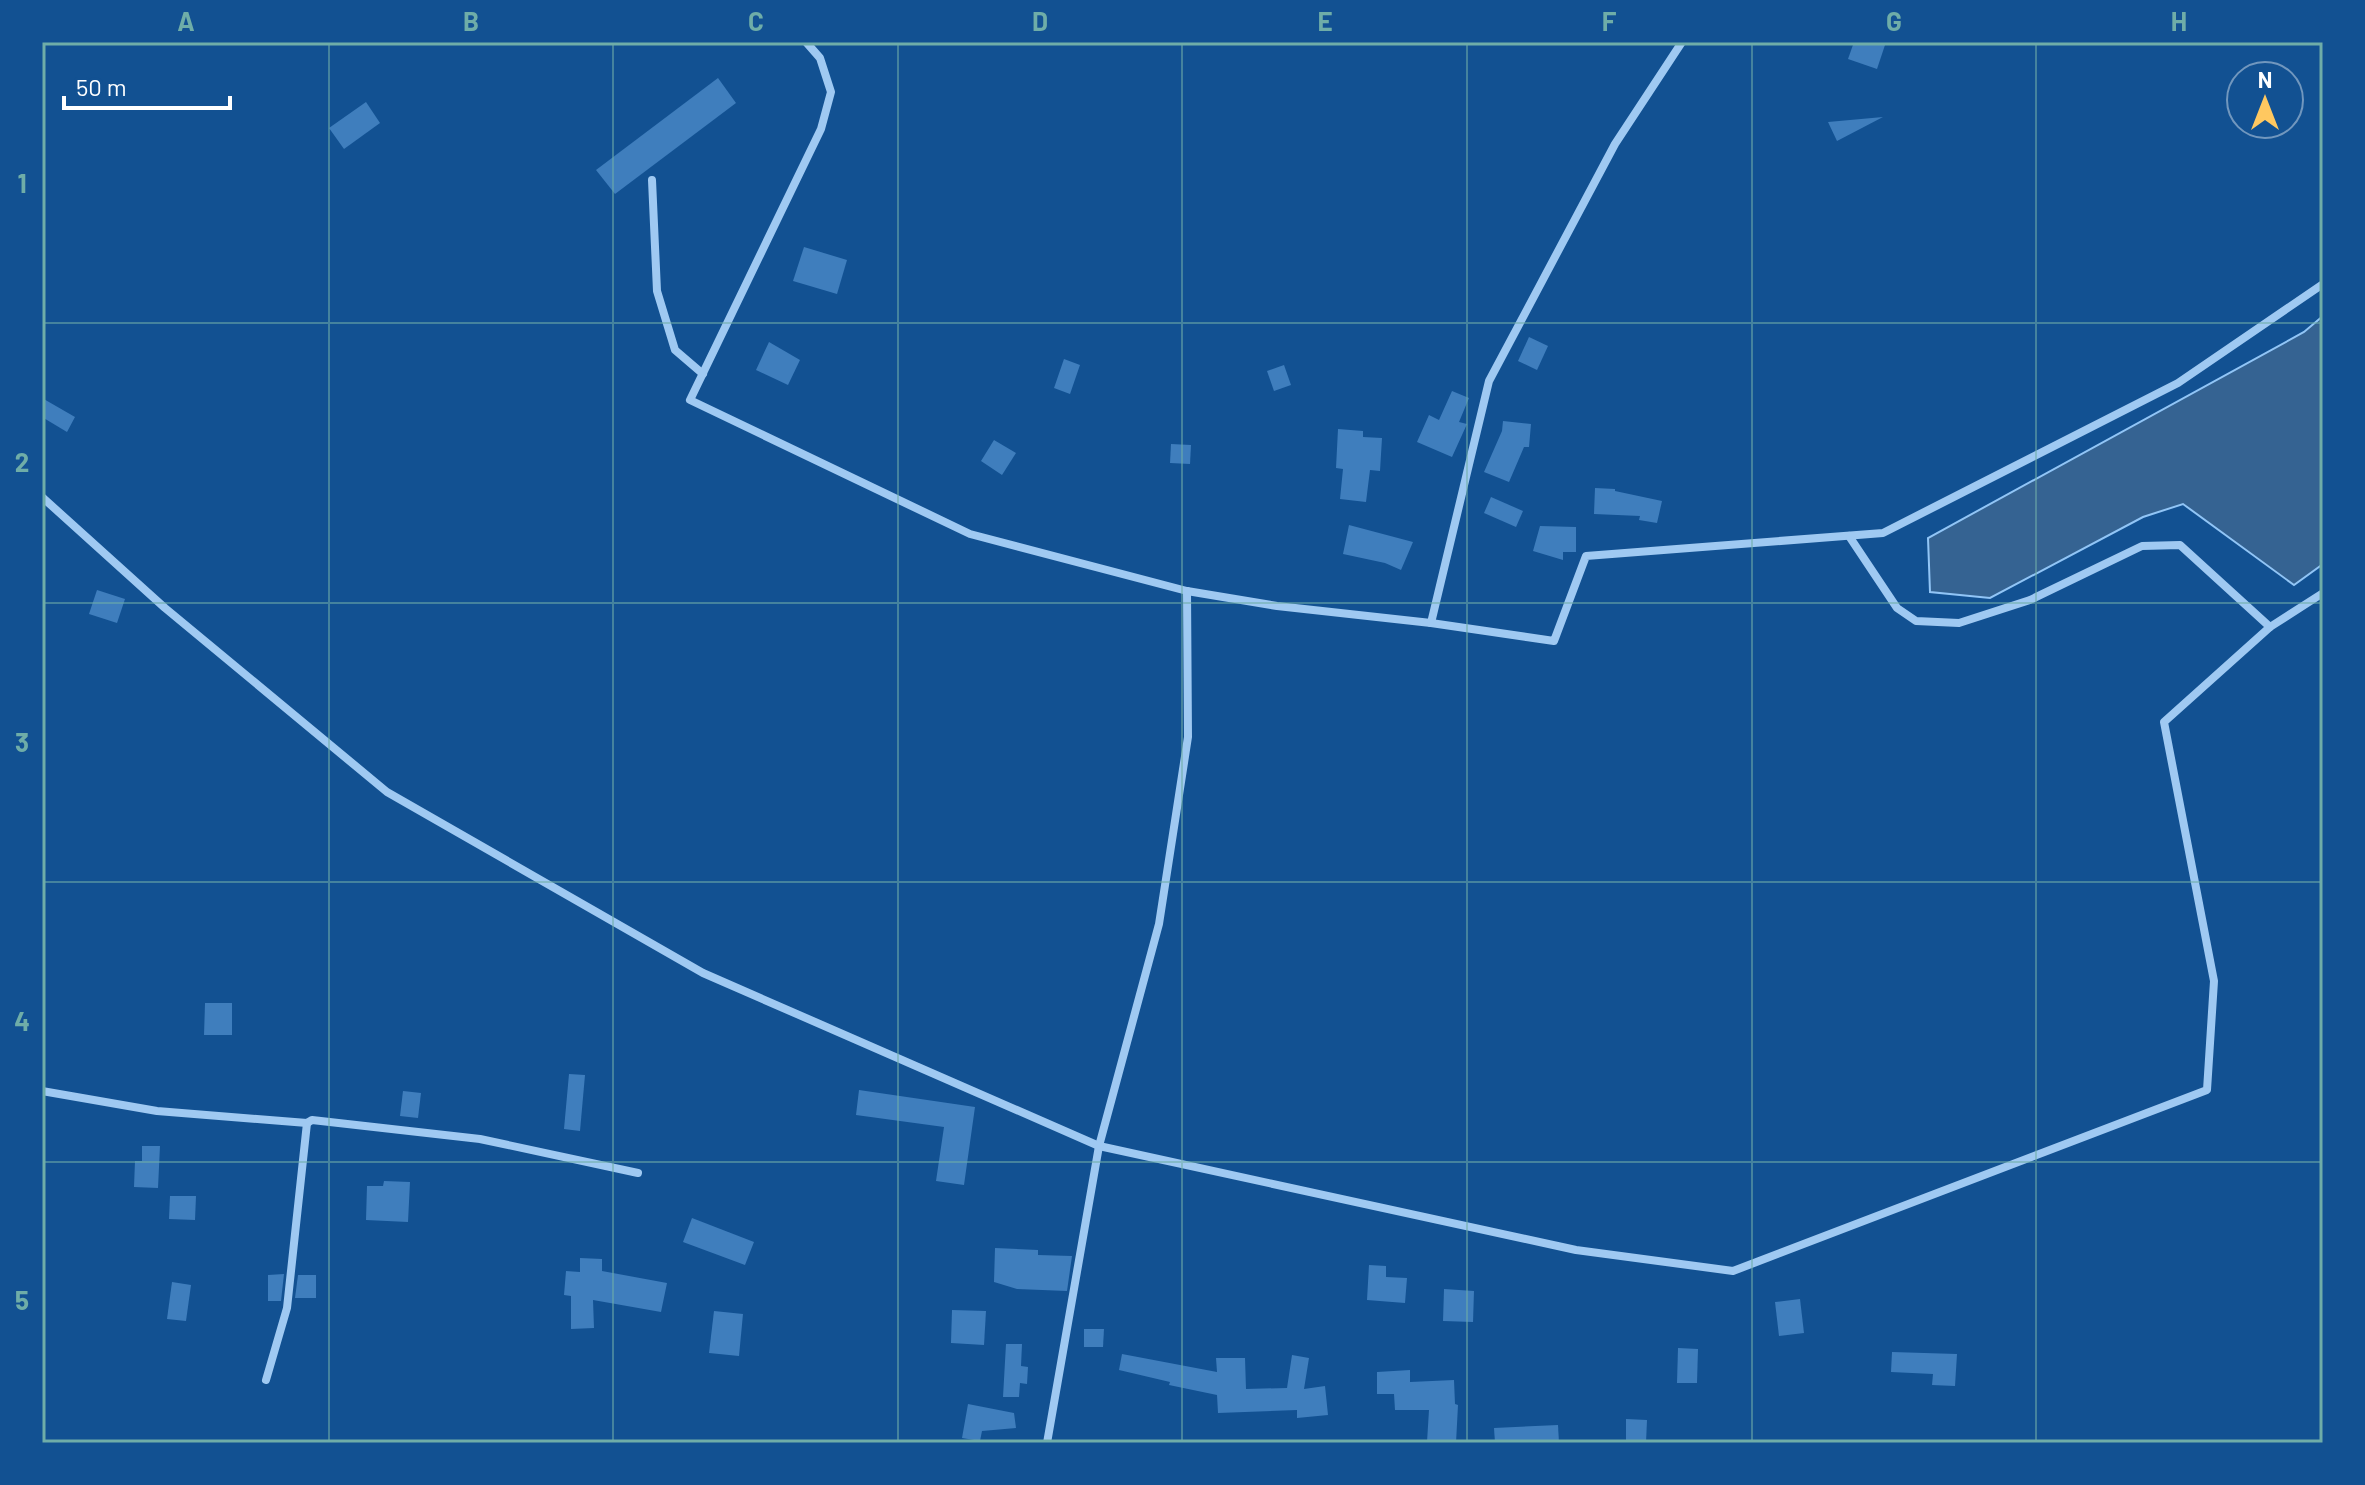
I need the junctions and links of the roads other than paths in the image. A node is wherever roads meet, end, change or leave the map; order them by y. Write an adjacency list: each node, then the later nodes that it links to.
1 (806, 42): 5 (street)
2 (1682, 42): 10 (street)
3 (652, 180): 5 (street)
4 (2323, 284): 7 (street)
5 (703, 374): 8 (street)
6 (42, 497): 14 (street)
7 (1849, 536): 10 (street); 11 (street)
8 (1187, 591): 10 (street); 14 (street)
9 (2323, 593): 11 (street)
10 (1431, 623)
11 (2270, 627): 14 (street)
12 (42, 1091): 13 (street)
13 (307, 1123): 15 (street); 16 (street)
14 (1099, 1146): 17 (street)
15 (638, 1173)
16 (266, 1380)
17 (1047, 1443)

